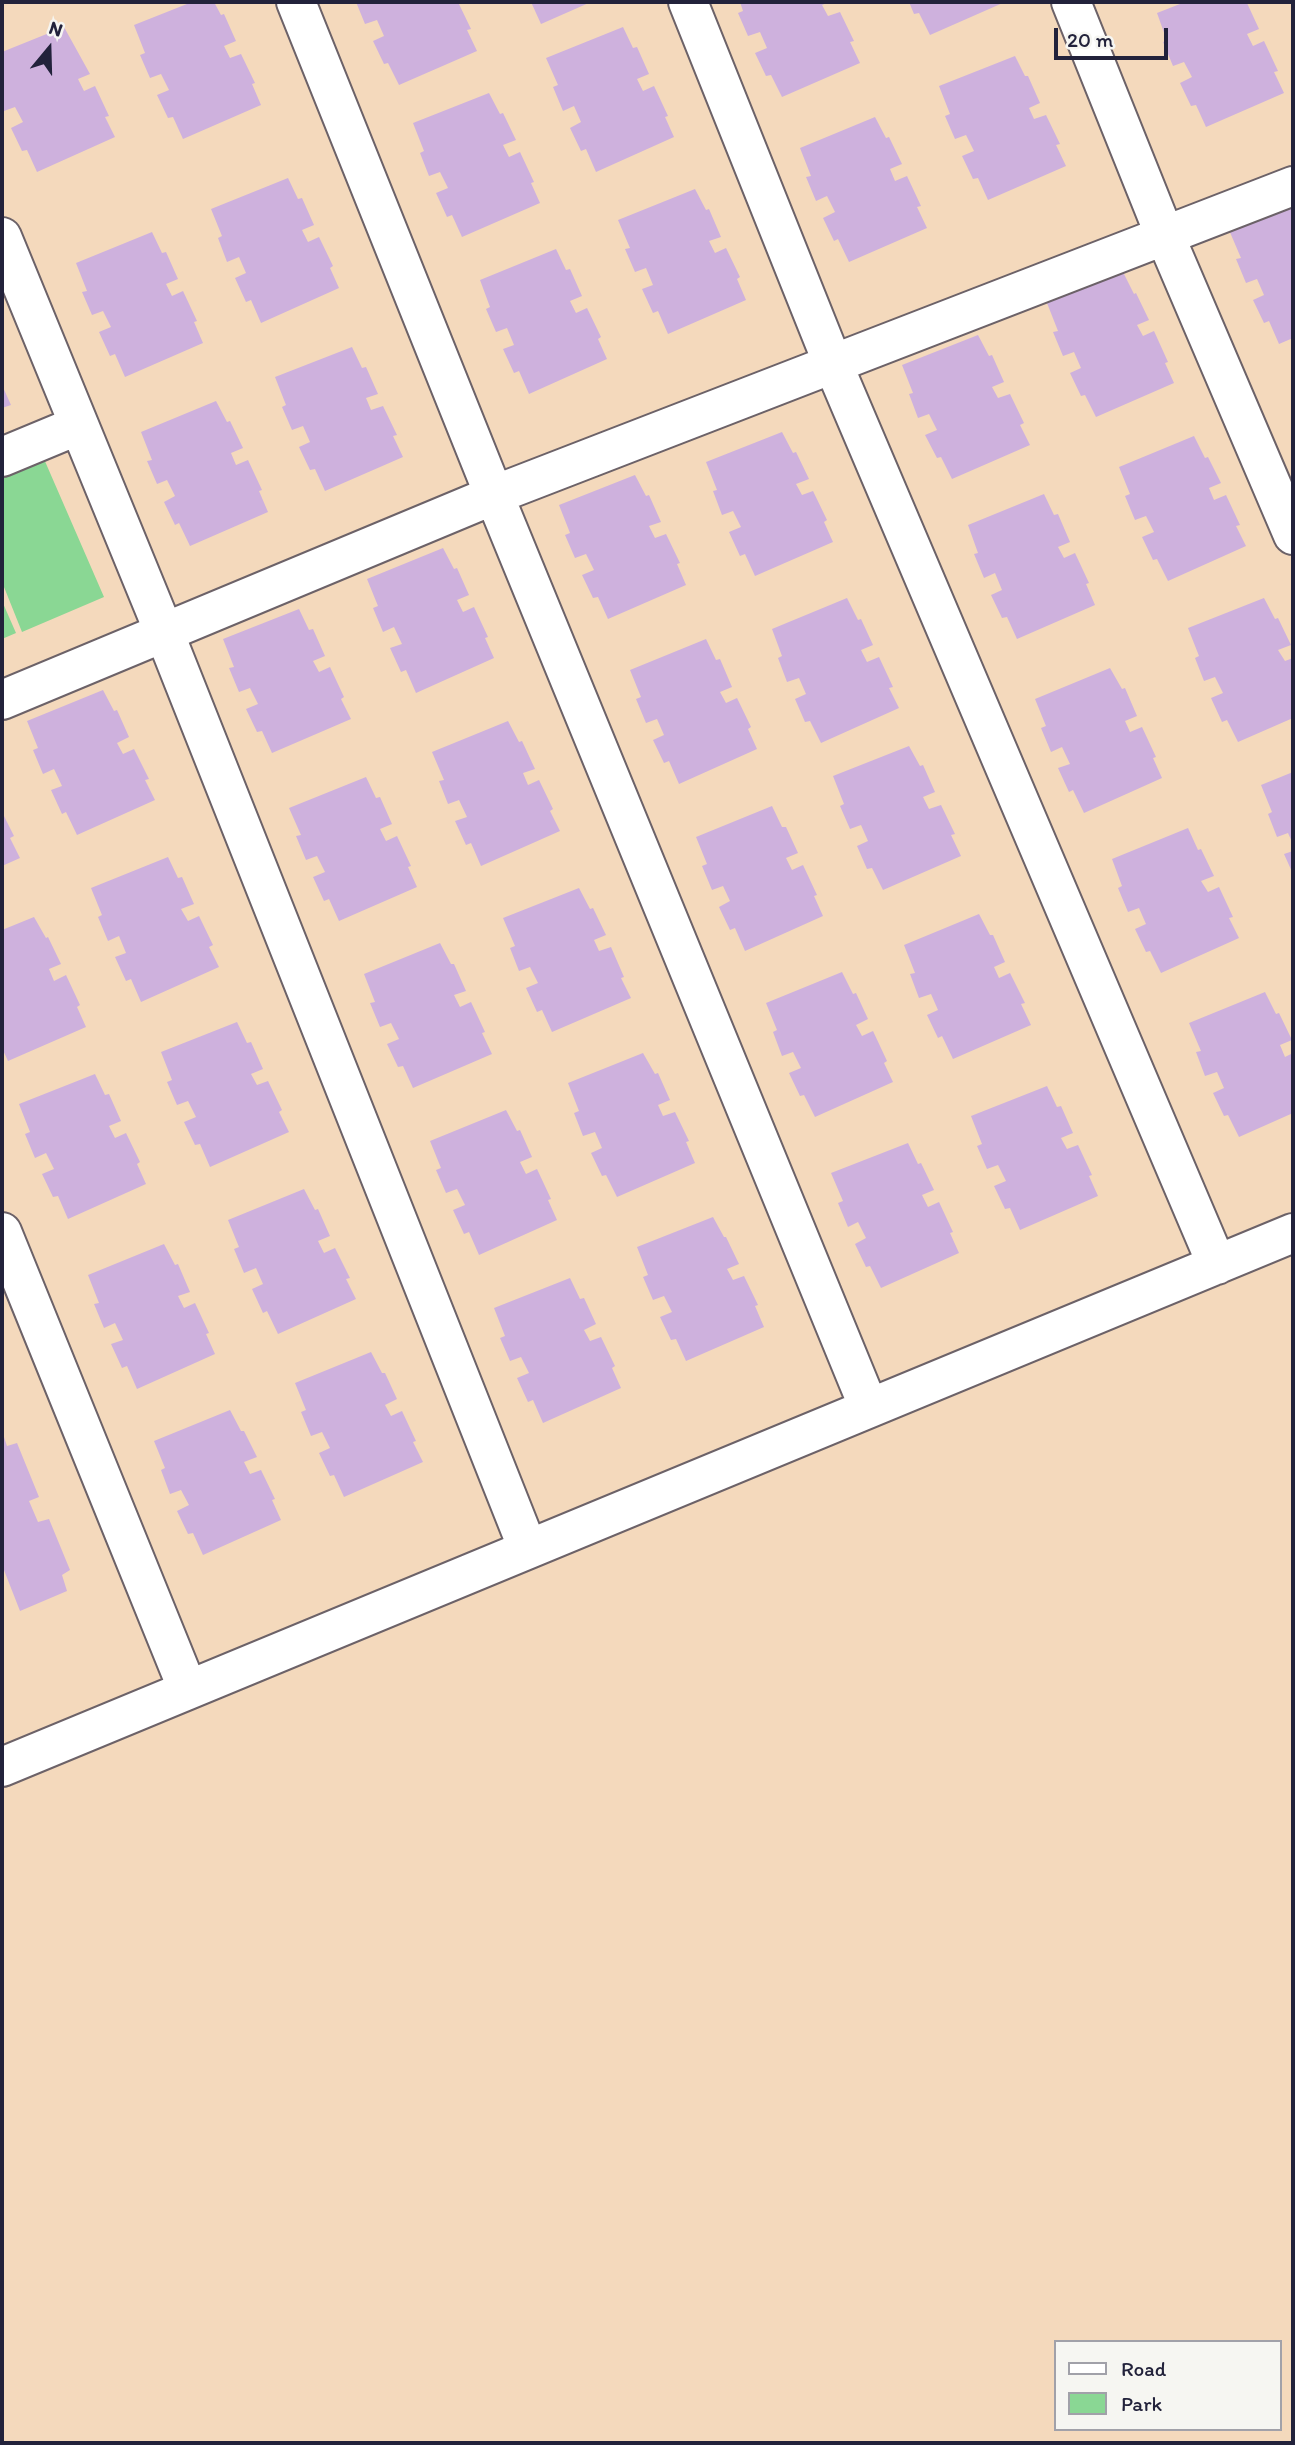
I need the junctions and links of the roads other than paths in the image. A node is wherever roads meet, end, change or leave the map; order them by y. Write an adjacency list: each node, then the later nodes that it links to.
1 (296, 2): 10 (street)
2 (688, 2): 7 (street)
3 (1071, 2): 5 (street)
4 (1293, 186): 5 (street)
5 (1165, 236): 7 (street); 11 (street)
6 (2, 237): 8 (street)
7 (834, 364): 10 (street); 16 (street)
8 (79, 425): 9 (street); 12 (street)
9 (2, 457)
10 (495, 495): 12 (street); 17 (street)
11 (1293, 535)
12 (164, 632): 13 (street); 18 (street)
13 (2, 700)
14 (2, 1232): 19 (street)
15 (1293, 1233): 16 (street)
16 (1217, 1265): 17 (street)
17 (869, 1408): 18 (street)
18 (528, 1549): 19 (street)
19 (188, 1690): 20 (street)
20 (2, 1767)

